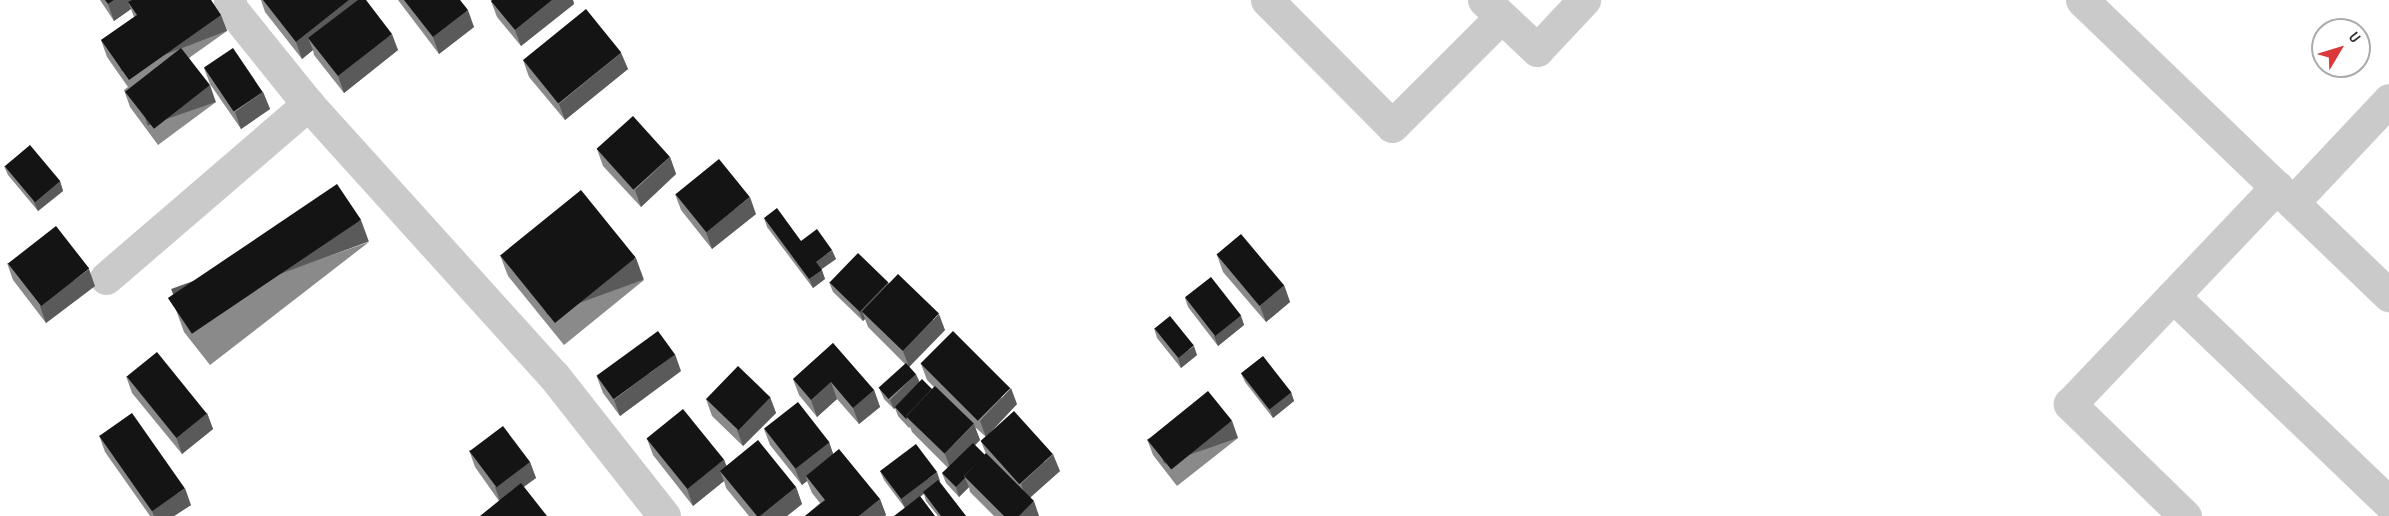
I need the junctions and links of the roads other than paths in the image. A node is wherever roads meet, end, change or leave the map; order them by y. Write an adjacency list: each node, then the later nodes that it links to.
1 (231, 0): 7 (street)
2 (1267, 0): 5 (street)
3 (1584, 0): 5 (street)
4 (2082, 0): 8 (street)
5 (1493, 9)
6 (2389, 100): 8 (street)
7 (308, 104): 9 (street); 13 (street)
8 (2285, 195): 10 (street); 11 (street)
9 (106, 278)
10 (2389, 295)
11 (2172, 296): 12 (street); 14 (street)
12 (2389, 503)
13 (664, 516)
14 (2185, 516)

